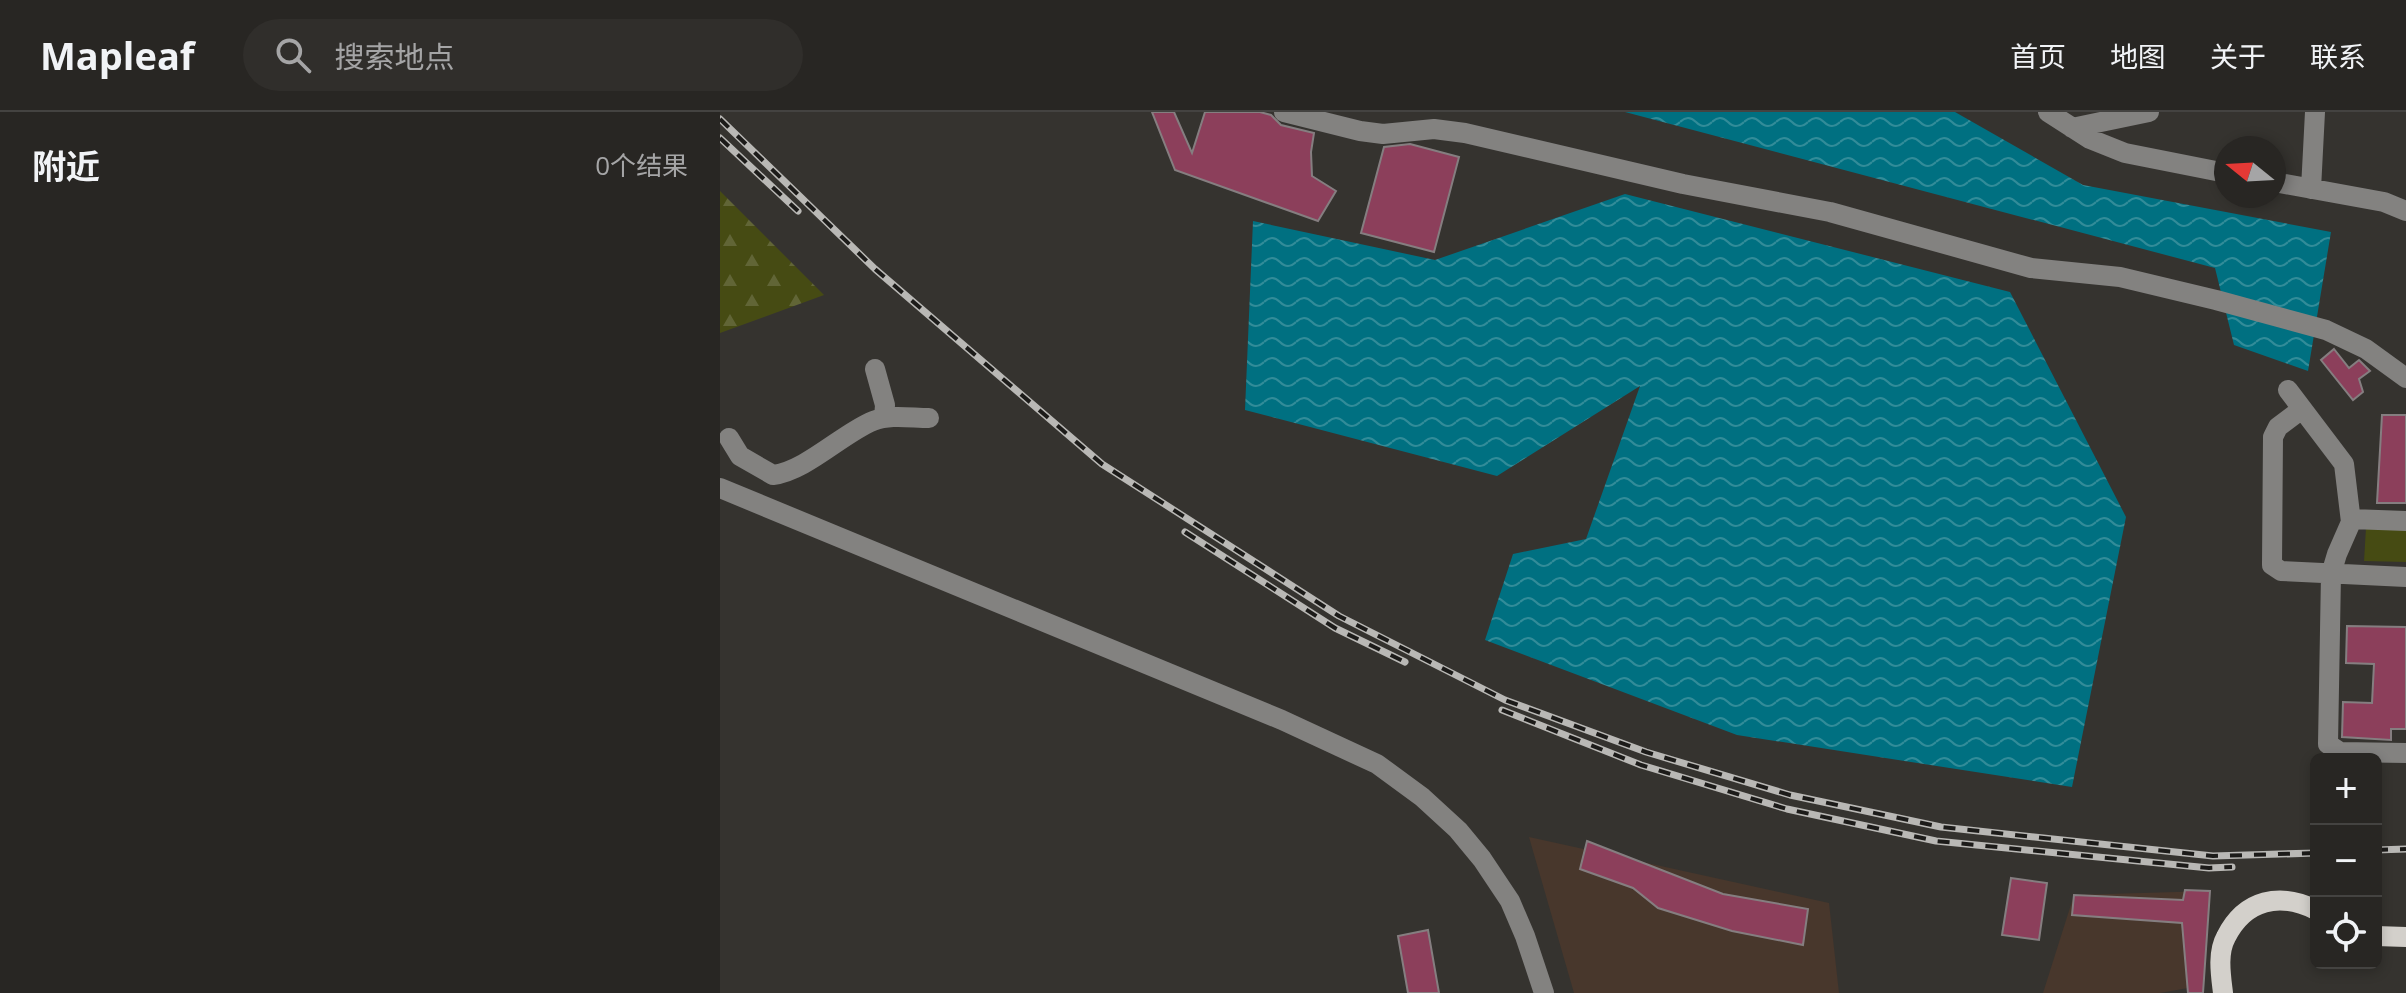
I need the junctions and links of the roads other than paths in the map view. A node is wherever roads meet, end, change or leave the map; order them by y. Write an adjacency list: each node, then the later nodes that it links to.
1 (1284, 112): 11 (street)
2 (2048, 112): 5 (street)
3 (2149, 112): 5 (street)
4 (2315, 112): 8 (street)
5 (2072, 128): 6 (street)
6 (2214, 171)
7 (2286, 184): 8 (street)
8 (2311, 189): 9 (street)
9 (2406, 211)
10 (875, 369): 14 (street)
11 (2406, 378)
12 (2288, 390): 13 (street)
13 (2302, 409): 20 (street); 22 (street)
14 (884, 418): 15 (street); 17 (street)
15 (929, 418)
16 (729, 438): 17 (street)
17 (773, 475): 19 (street)
18 (720, 488): 19 (street)
19 (761, 505): 28 (street)
20 (2351, 519): 21 (street); 22 (street)
21 (2406, 521)
22 (2331, 574): 23 (street); 24 (street)
23 (2406, 577)
24 (2406, 753)
25 (2310, 908): 29 (main road)
26 (2382, 936): 27 (main road)
27 (2406, 937)
28 (1544, 993)
29 (2223, 993)

